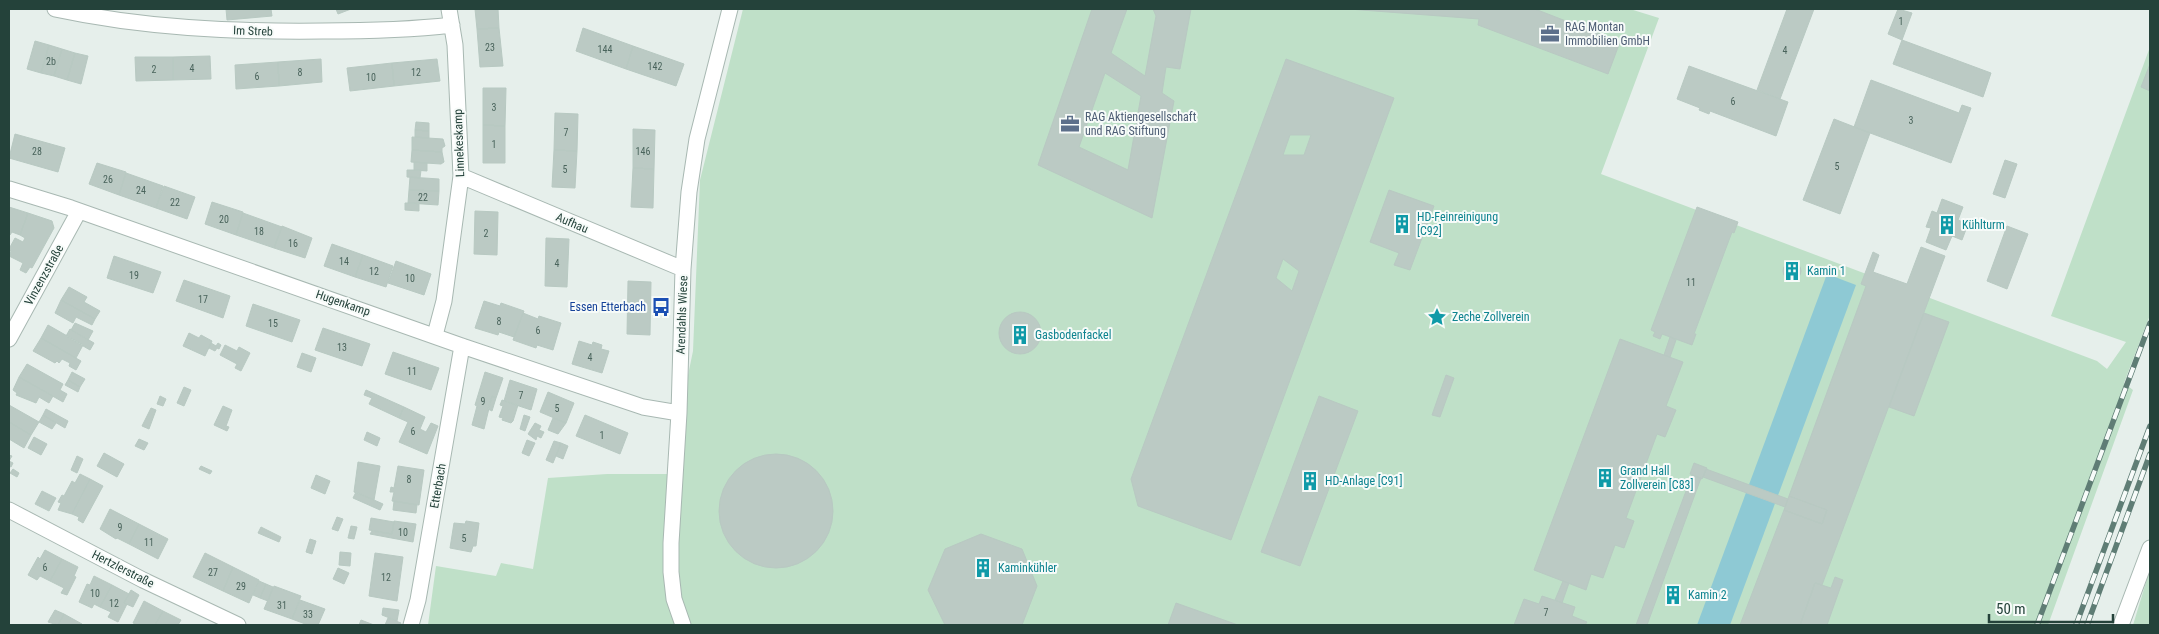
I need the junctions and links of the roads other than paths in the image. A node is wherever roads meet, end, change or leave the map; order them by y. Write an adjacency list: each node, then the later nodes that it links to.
1 (55, 9): 4 (street, Im Streb)
2 (449, 9): 4 (street, Linnekeskamp)
3 (730, 9): 8 (street, Arendahls Wiese)
4 (452, 25): 5 (street, Linnekeskamp)
5 (461, 176): 8 (street, Aufhau); 9 (street, Linnekeskamp)
6 (9, 189): 7 (street, Hugenkamp)
7 (79, 211): 9 (street, Hugenkamp); 10 (street, Vinzenzstraße)
8 (683, 269): 12 (street, Arendahls Wiese)
9 (435, 335): 11 (street, Hugenkamp)
10 (9, 339)
11 (462, 346): 12 (street, Hugenkamp); 16 (street, Etterbach)
12 (679, 413): 17 (street, Arendahls Wiese)
13 (9, 510): 15 (street, Hertzlerstraße)
14 (2150, 548): 18 (street)
15 (238, 625)
16 (411, 625)
17 (683, 625)
18 (2121, 625)

